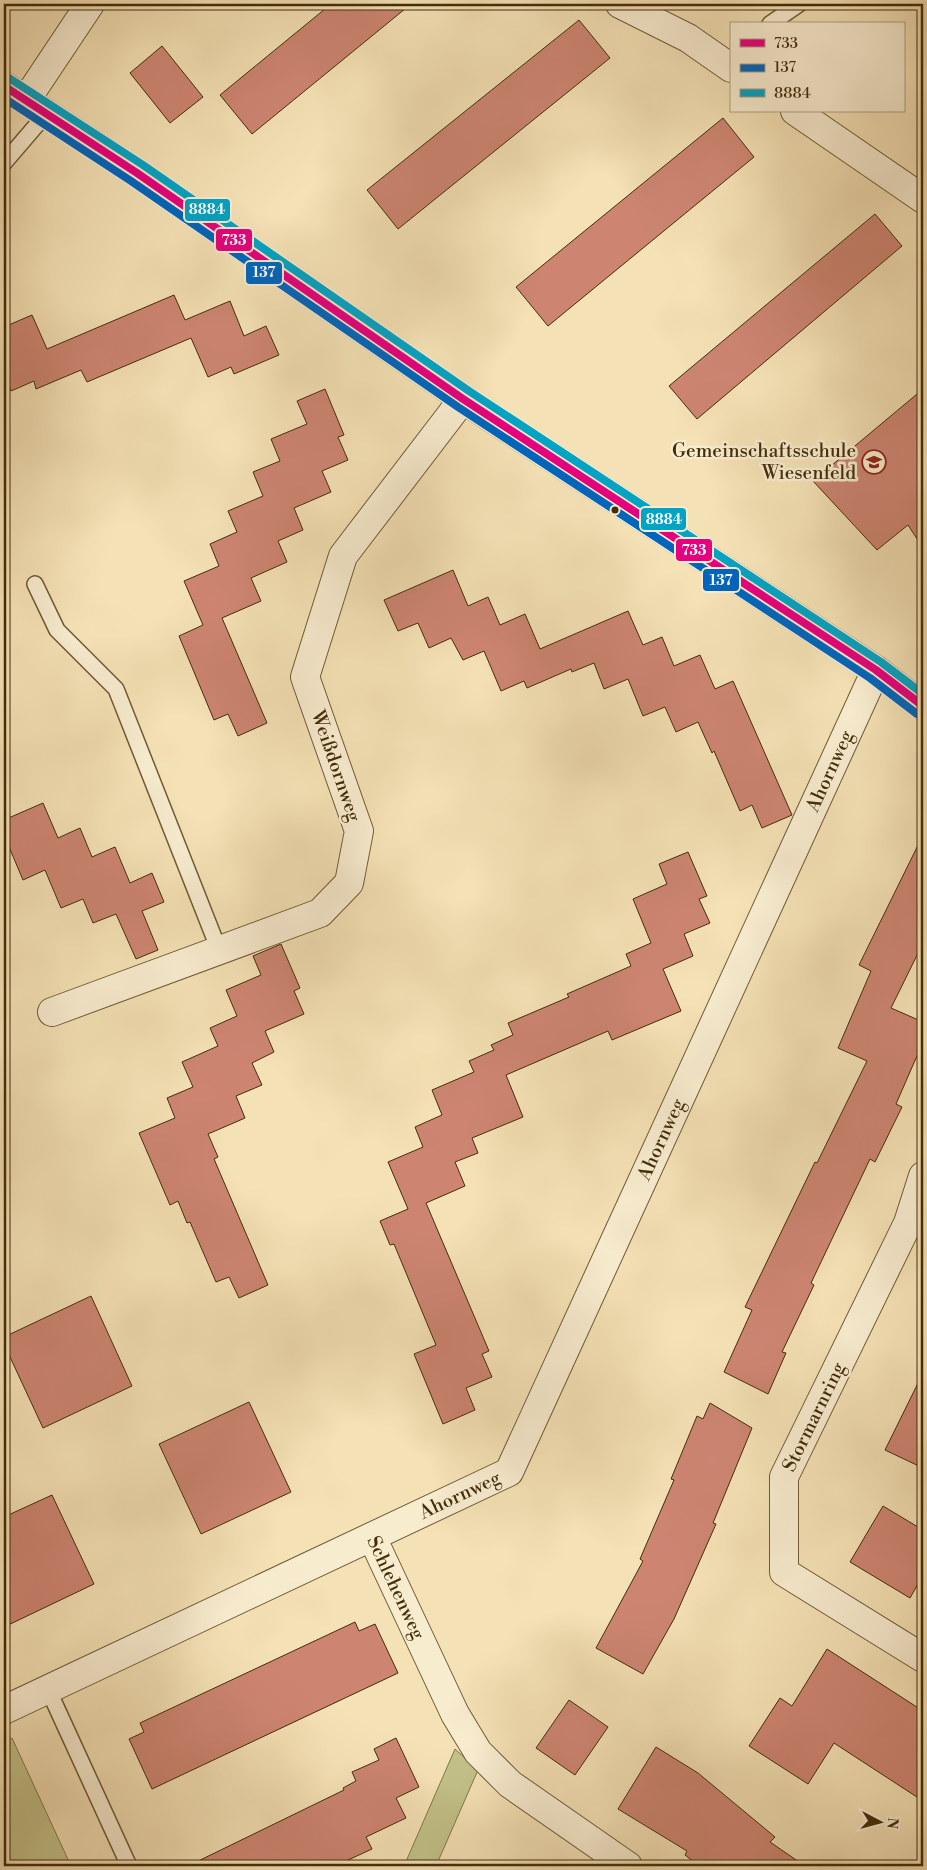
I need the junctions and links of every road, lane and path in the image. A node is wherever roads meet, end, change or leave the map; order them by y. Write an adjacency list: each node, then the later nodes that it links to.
1 (90, 4): 6 (street)
2 (620, 4): 5 (street)
3 (799, 4): 4 (lane)
4 (773, 22)
5 (726, 59)
6 (25, 100): 8 (lane); 10 (street)
7 (796, 112): 9 (street)
8 (4, 163)
9 (923, 199)
10 (463, 399): 12 (street); 14 (street, Weißdornweg)
11 (36, 584): 14 (lane)
12 (876, 670): 13 (street); 17 (street, Ahornweg)
13 (923, 706)
14 (219, 950): 15 (street, Weißdornweg)
15 (52, 1012)
16 (923, 1176): 18 (street, Stormarnring)
17 (372, 1537): 19 (street, Schlehenweg); 22 (street, Schlehenweg)
18 (923, 1658)
19 (48, 1689): 20 (street, Schlehenweg); 21 (lane)
20 (4, 1710)
21 (129, 1866)
22 (628, 1866)

